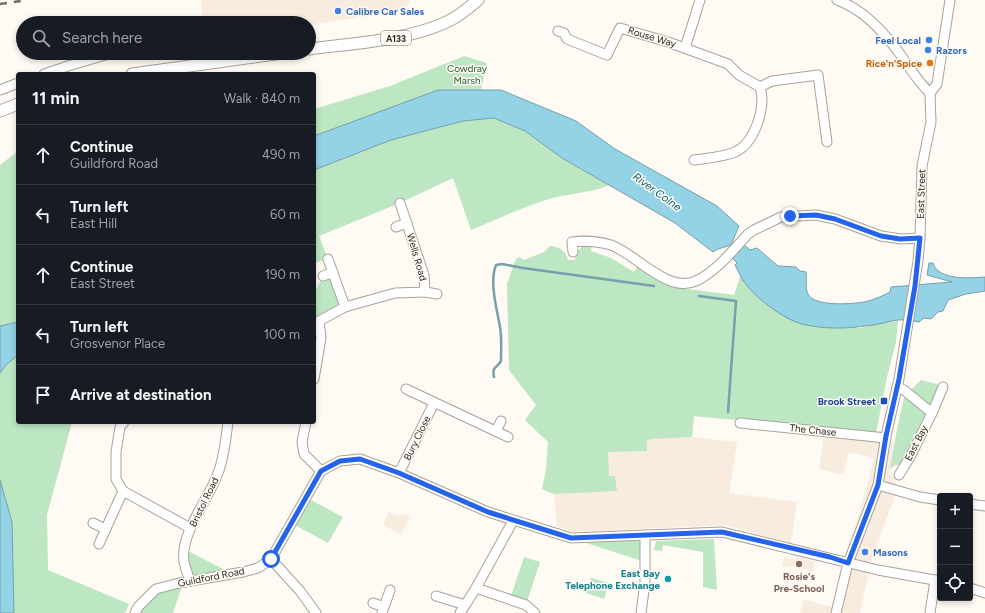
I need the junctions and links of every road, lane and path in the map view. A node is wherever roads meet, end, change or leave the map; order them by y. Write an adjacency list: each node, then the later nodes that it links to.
1 (700, 0): 7 (street)
2 (837, 0): 16 (street)
3 (950, 0): 16 (street, East Street)
4 (476, 1): 6 (main road, A133)
5 (558, 31): 7 (street, Rouse Way)
6 (316, 48)
7 (685, 48): 14 (street, Rouse Way)
8 (94, 60): 10 (street)
9 (233, 60): 12 (main road)
10 (69, 70): 11 (street)
11 (56, 72)
12 (146, 72)
13 (16, 84): 15 (street)
14 (760, 87): 19 (street); 20 (street)
15 (0, 90)
16 (930, 93): 24 (street, East Street)
17 (16, 105): 18 (main road)
18 (0, 111)
19 (827, 142)
20 (694, 160)
21 (400, 203): 22 (street, Wells Road)
22 (407, 223): 23 (street, Wells Road); 29 (street, Wells Road)
23 (396, 227)
24 (920, 238): 25 (street); 35 (street, East Street)
25 (573, 252)
26 (328, 259): 27 (street)
27 (333, 272): 28 (street); 31 (street)
28 (323, 276)
29 (424, 292): 30 (street, Wells Road); 31 (street, Wells Road)
30 (437, 294)
31 (345, 307): 32 (street, Wells Road)
32 (316, 319): 33 (street, Wells Road)
33 (316, 367)
34 (943, 387): 38 (street, East Bay)
35 (897, 388): 38 (street, East Bay); 46 (street, East Street)
36 (406, 389): 37 (street)
37 (434, 403): 44 (street); 49 (street, Bury Close)
38 (932, 413): 48 (street, East Bay)
39 (501, 421): 44 (street)
40 (740, 423): 46 (street, The Chase)
41 (123, 424): 51 (street)
42 (228, 424): 57 (street, Bristol Road)
43 (306, 424): 47 (street)
44 (496, 431): 45 (street)
45 (508, 437)
46 (886, 438): 50 (street, East Street)
47 (321, 471): 49 (street); 61 (street, Guildford Road)
48 (898, 472)
49 (399, 473): 55 (street)
50 (878, 485): 52 (street); 62 (street, East Street)
51 (123, 491): 57 (street); 58 (street)
52 (937, 500)
53 (973, 504): 54 (street)
54 (985, 506)
55 (514, 521): 59 (street); 66 (street)
56 (93, 523): 58 (street)
57 (190, 528): 64 (street, Bristol Road)
58 (105, 529): 60 (street)
59 (645, 535): 62 (street); 77 (street)
60 (99, 544)
61 (271, 559): 64 (street, Guildford Road); 75 (street)
62 (848, 563): 63 (street); 78 (street, East Street)
63 (937, 580)
64 (190, 581): 74 (street, Guildford Road)
65 (937, 584): 79 (street)
66 (476, 588): 72 (street); 76 (street)
67 (973, 589): 69 (street)
68 (390, 590): 73 (street)
69 (985, 593)
70 (436, 596): 72 (street)
71 (373, 603): 73 (street)
72 (462, 609)
73 (383, 610)
74 (135, 613)
75 (316, 613)
76 (535, 613)
77 (641, 613)
78 (836, 613)
79 (930, 613)

